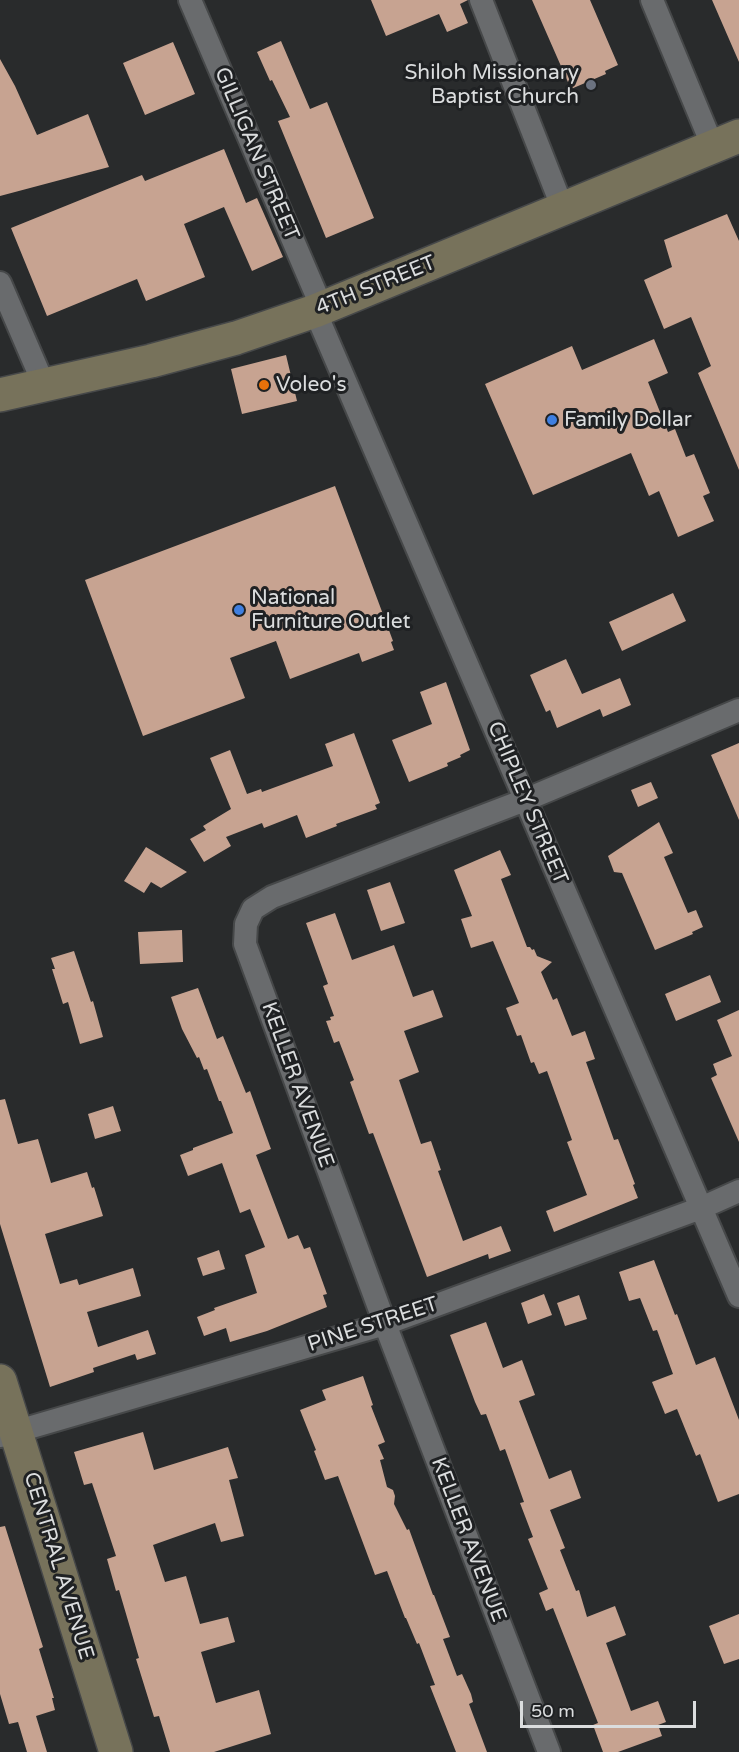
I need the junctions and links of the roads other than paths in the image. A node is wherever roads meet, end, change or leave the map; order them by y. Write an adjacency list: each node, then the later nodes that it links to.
1 (190, 0): 7 (street, GILLIGAN STREET)
2 (481, 0): 5 (street)
3 (652, 0): 4 (street)
4 (726, 141): 5 (main road, 4TH STREET)
5 (563, 209): 7 (main road, 4TH STREET)
6 (0, 283): 8 (street)
7 (318, 310): 8 (main road, 4TH STREET); 11 (street, CHIPLEY STREET)
8 (44, 385): 9 (main road, 4TH STREET)
9 (0, 395)
10 (739, 710): 11 (street, KELLER AVENUE)
11 (525, 800): 13 (street, CHIPLEY STREET); 15 (street, KELLER AVENUE)
12 (739, 1191): 13 (street, PINE STREET)
13 (701, 1208): 14 (street, CHIPLEY STREET); 15 (street, PINE STREET)
14 (739, 1296)
15 (385, 1324): 17 (street, PINE STREET); 19 (street, KELLER AVENUE)
16 (0, 1381): 17 (main road, CENTRAL AVENUE)
17 (8, 1434): 18 (main road, CENTRAL AVENUE)
18 (116, 1752)
19 (549, 1752)

